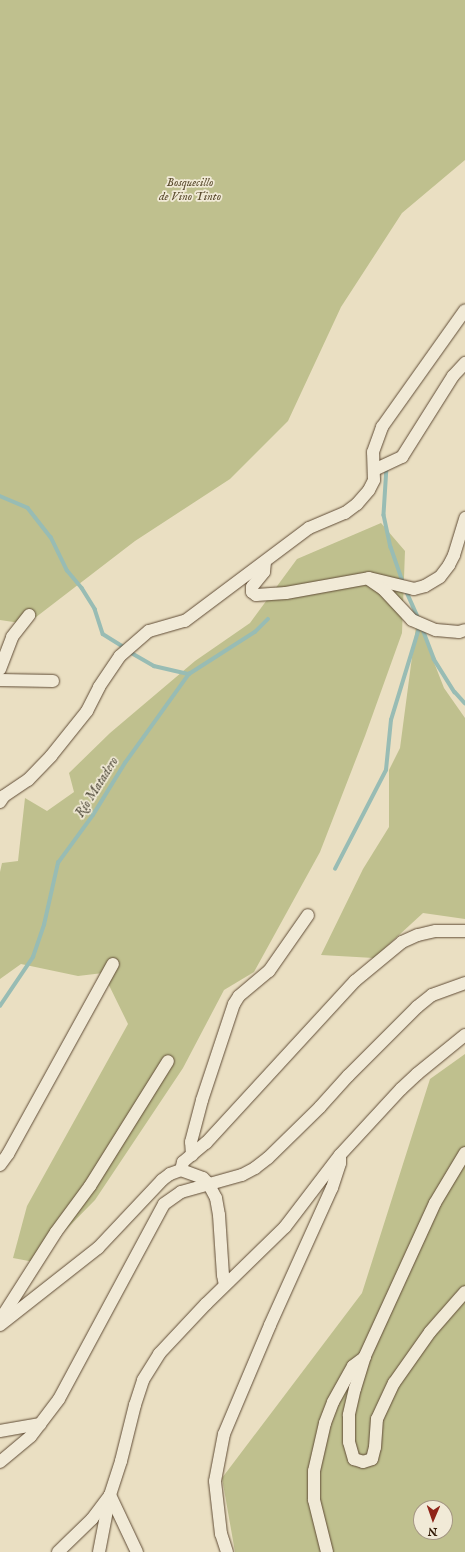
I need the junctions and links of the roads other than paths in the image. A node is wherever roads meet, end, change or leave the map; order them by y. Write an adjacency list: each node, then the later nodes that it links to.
1 (465, 310): 3 (street)
2 (465, 363): 3 (street)
3 (374, 470): 5 (street)
4 (465, 518): 6 (street)
5 (265, 562): 6 (street); 12 (street)
6 (367, 578): 8 (street)
7 (28, 615): 9 (street)
8 (465, 630)
9 (0, 669)
10 (0, 680): 11 (street)
11 (53, 681)
12 (0, 802)
13 (308, 915): 20 (street)
14 (465, 931): 20 (street)
15 (113, 964): 22 (street)
16 (465, 983): 24 (street)
17 (465, 1035): 21 (street)
18 (168, 1061): 27 (street)
19 (465, 1153): 29 (street)
20 (192, 1155): 23 (street)
21 (340, 1155): 25 (street); 37 (street)
22 (0, 1165)
23 (181, 1170): 24 (street); 28 (street)
24 (208, 1183): 25 (street); 30 (street)
25 (225, 1285): 33 (street)
26 (465, 1292): 29 (street)
27 (0, 1320)
28 (0, 1325)
29 (365, 1356): 38 (street)
30 (40, 1424): 31 (street); 32 (street)
31 (0, 1431)
32 (0, 1462)
33 (110, 1496): 34 (street); 35 (street); 36 (street)
34 (58, 1552)
35 (99, 1552)
36 (136, 1552)
37 (227, 1552)
38 (327, 1552)

